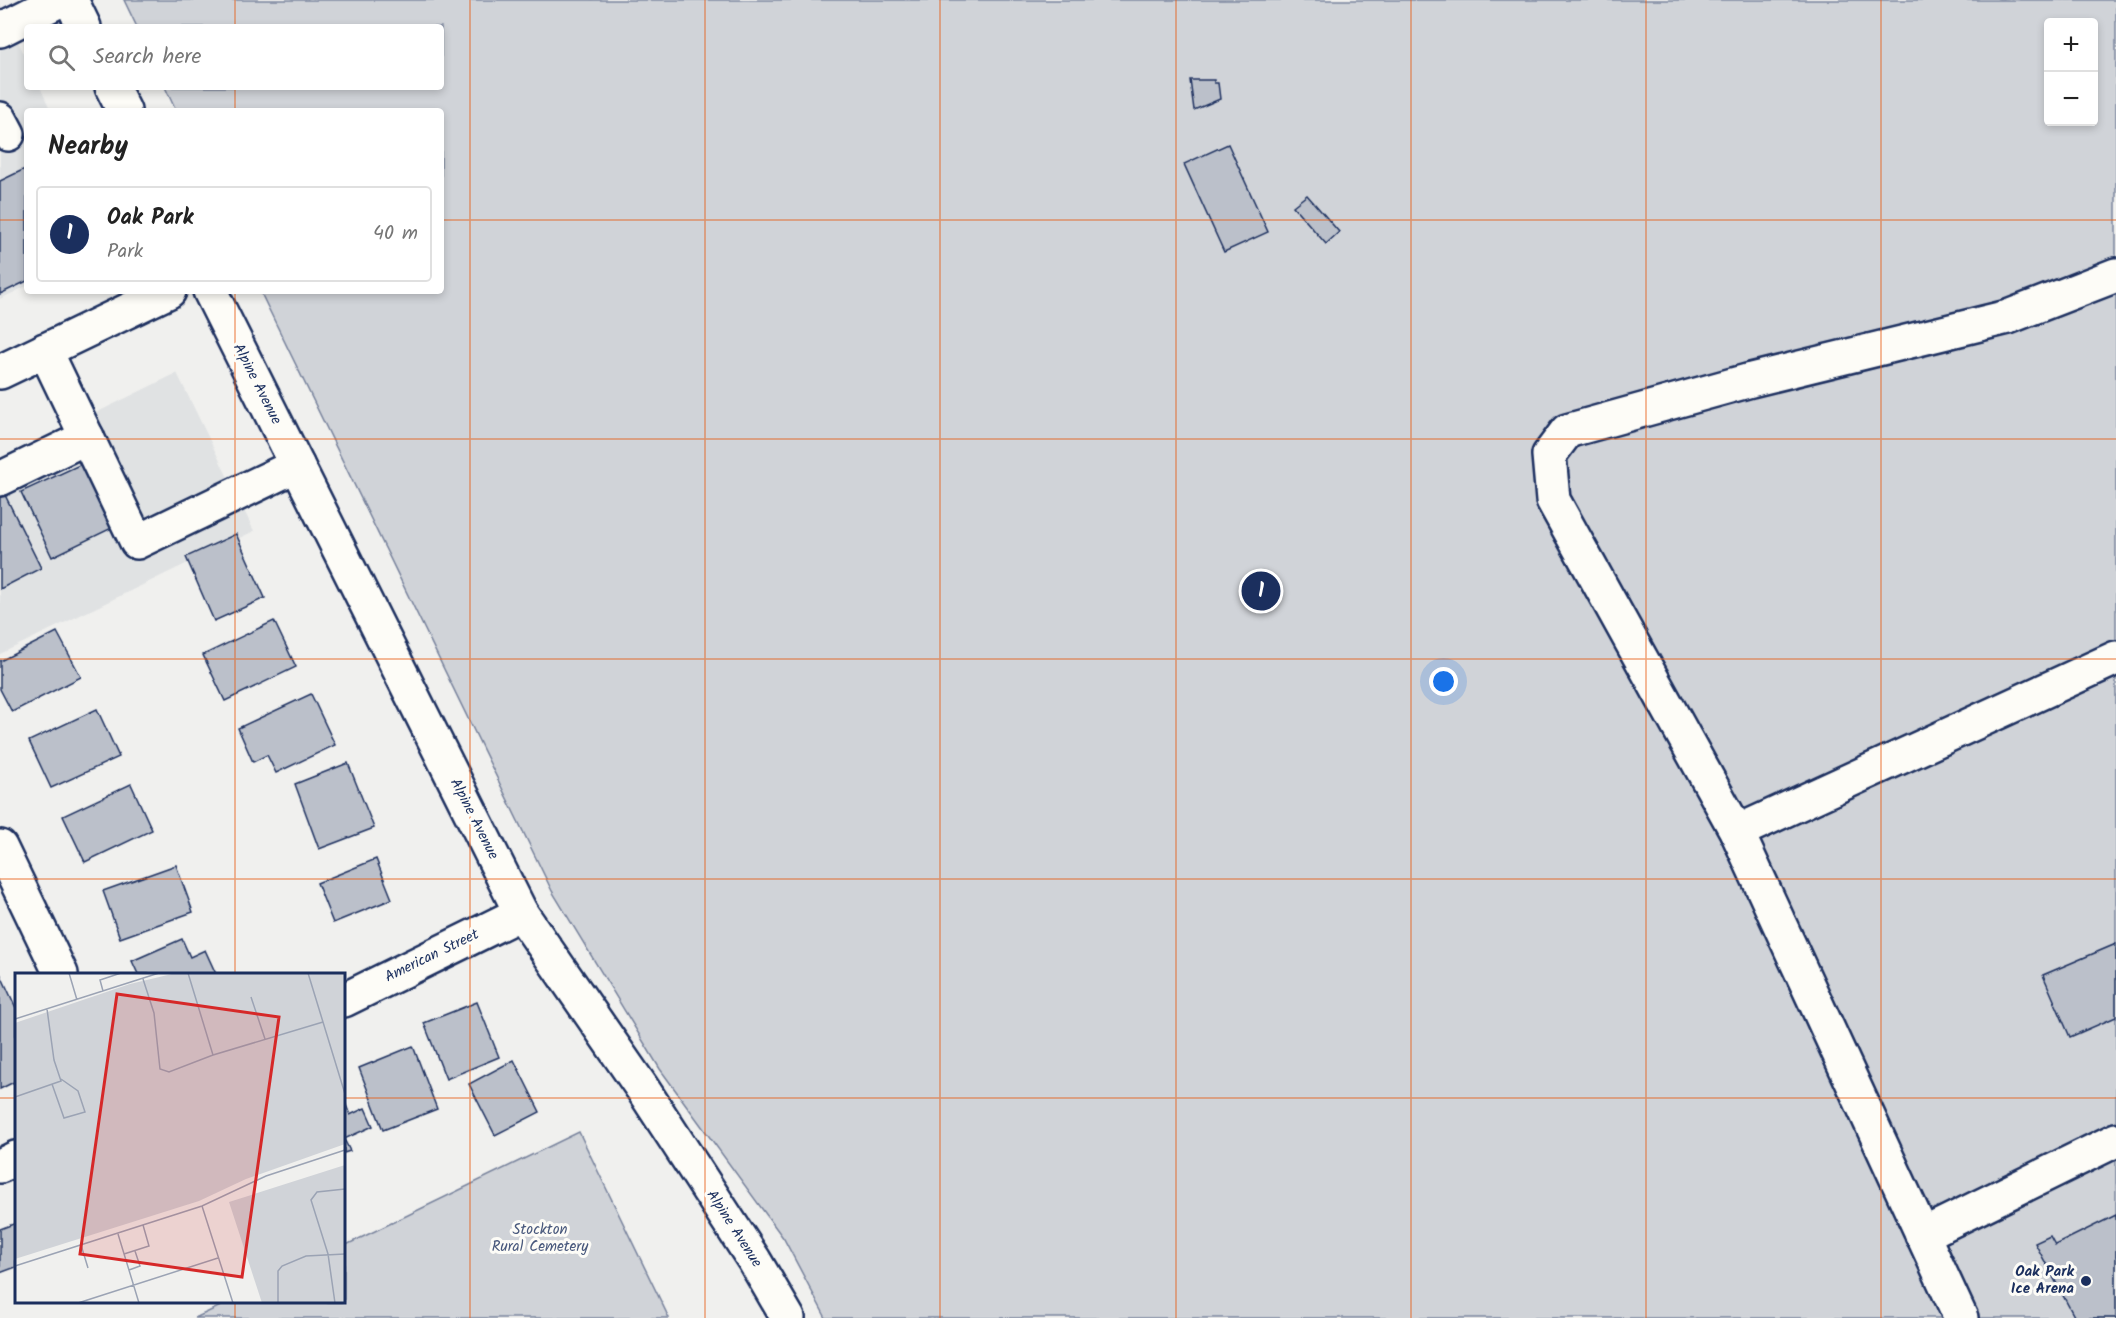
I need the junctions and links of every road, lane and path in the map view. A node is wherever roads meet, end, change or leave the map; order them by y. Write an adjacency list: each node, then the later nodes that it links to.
1 (60, 0): 4 (street)
2 (71, 0): 3 (street)
3 (83, 24)
4 (0, 30)
5 (114, 90): 6 (street)
6 (122, 108)
7 (2116, 275): 16 (street)
8 (164, 294): 10 (street)
9 (212, 294): 13 (street, Alpine Avenue)
10 (45, 350): 11 (street); 12 (street)
11 (0, 372)
12 (87, 437): 13 (street); 14 (street)
13 (297, 465): 18 (street, Alpine Avenue)
14 (0, 479)
15 (2116, 658): 16 (street)
16 (1737, 832): 24 (street)
17 (0, 847): 19 (street)
18 (521, 913): 20 (street, American Street); 25 (street, Alpine Avenue)
19 (60, 973)
20 (345, 1000)
21 (2116, 1140): 24 (street)
22 (15, 1158): 23 (street)
23 (0, 1166)
24 (1922, 1235): 26 (street)
25 (788, 1318)
26 (1960, 1318)

